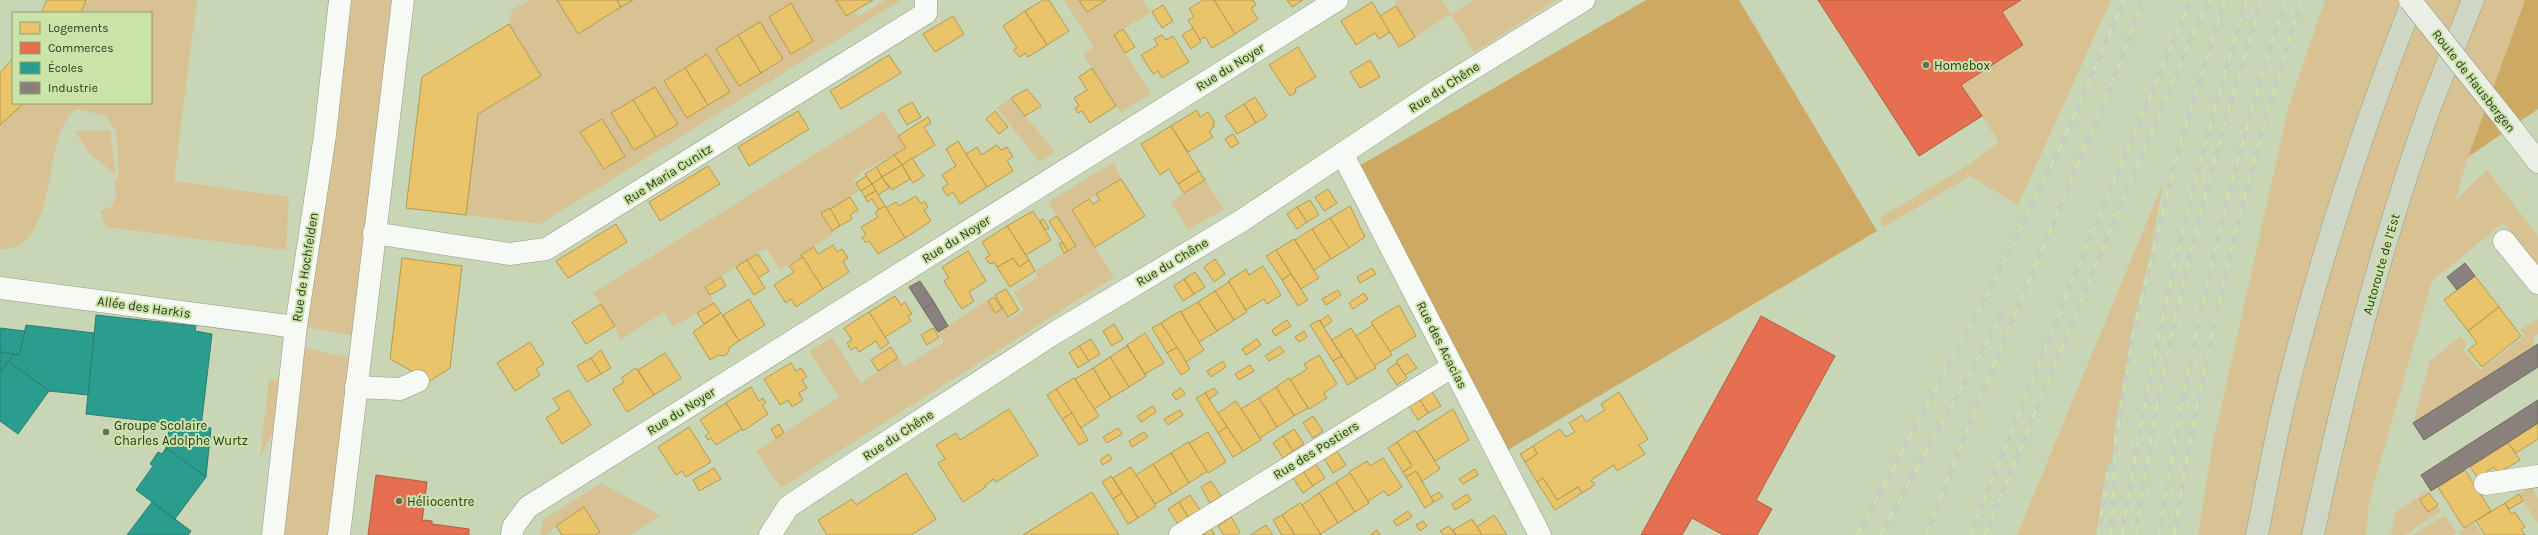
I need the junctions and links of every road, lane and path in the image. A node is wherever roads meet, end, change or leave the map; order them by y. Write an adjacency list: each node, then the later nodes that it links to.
1 (340, 0): 21 (street, Rue de Hochfelden)
2 (403, 0): 11 (street)
3 (926, 0): 11 (street, Rue Maria Cunitz)
4 (1337, 0): 23 (street, Rue du Noyer)
5 (1584, 0): 9 (street, Rue du Chêne)
6 (2410, 0): 10 (street, Route de Hausbergen, bridge)
7 (2413, 0): 27 (highway)
8 (2473, 0): 28 (highway, Autoroute de l’Est)
9 (1343, 154): 16 (street, Rue des Acacias); 24 (street, Rue du Chêne)
10 (2538, 162)
11 (374, 232): 18 (street)
12 (2504, 241): 13 (street)
13 (2538, 283)
14 (0, 288): 15 (street, Allée des Harkis)
15 (288, 326)
16 (1452, 367): 25 (street, Rue des Postiers); 26 (street, Rue des Acacias)
17 (418, 381): 18 (street)
18 (356, 387): 22 (street)
19 (2538, 476): 20 (street)
20 (2485, 484)
21 (273, 535)
22 (339, 535)
23 (512, 535)
24 (770, 535)
25 (1180, 535)
26 (1540, 535)
27 (2257, 535)
28 (2314, 535)

